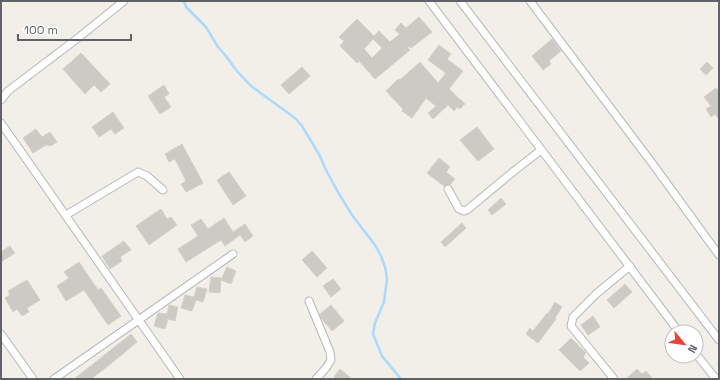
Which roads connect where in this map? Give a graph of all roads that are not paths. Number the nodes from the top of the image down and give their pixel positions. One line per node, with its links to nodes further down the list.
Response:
1 (124, 1): 5 (street)
2 (429, 1): 7 (street)
3 (460, 1): 18 (street)
4 (530, 1): 12 (street)
5 (1, 100)
6 (1, 123): 10 (street)
7 (542, 150): 8 (street); 13 (street)
8 (448, 189)
9 (163, 190): 10 (street)
10 (66, 215): 15 (street)
11 (233, 254): 15 (street)
12 (719, 255)
13 (630, 266): 16 (street); 24 (street)
14 (309, 301): 23 (street)
15 (138, 320): 21 (street); 22 (street)
16 (673, 324)
17 (1, 334): 20 (street)
18 (719, 340)
19 (704, 364): 25 (street)
20 (33, 379)
21 (54, 379)
22 (180, 379)
23 (316, 379)
24 (614, 379)
25 (716, 379)

